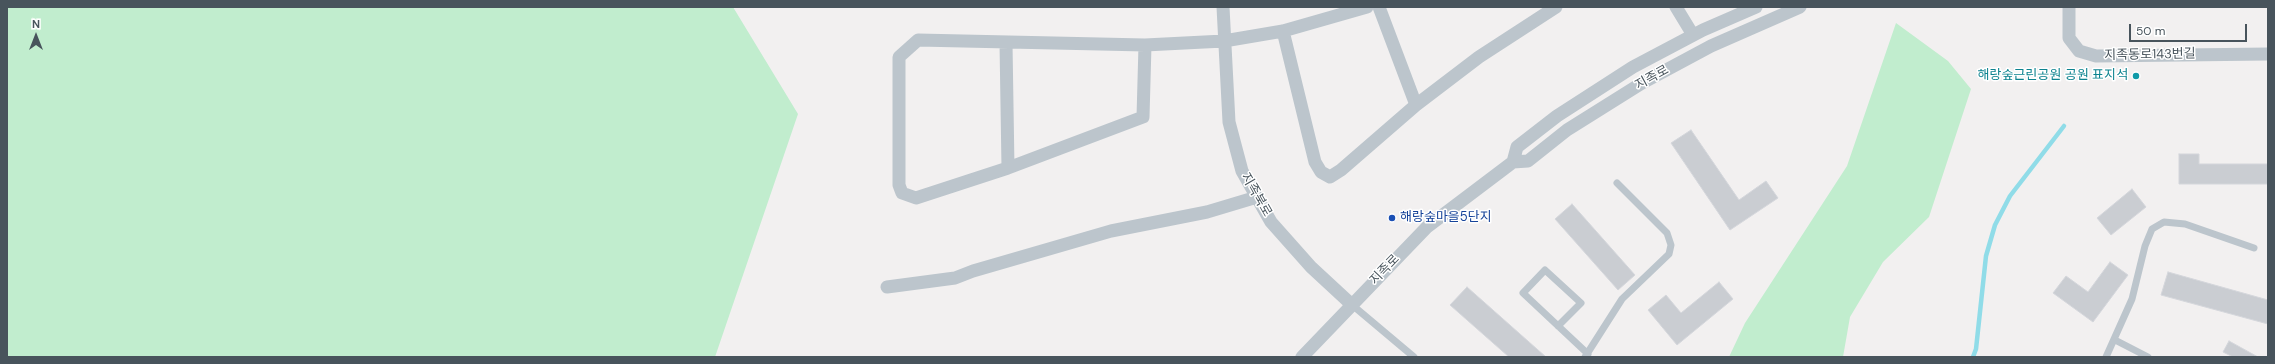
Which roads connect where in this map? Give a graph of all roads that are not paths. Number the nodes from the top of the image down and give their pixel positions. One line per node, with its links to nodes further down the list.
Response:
1 (1223, 7): 11 (street, 지족북로)
2 (1367, 7): 9 (street)
3 (1380, 7): 15 (street)
4 (1556, 7): 15 (street)
5 (1676, 7): 10 (street)
6 (1756, 7): 10 (street, 지족로)
7 (1800, 7): 16 (street, 지족로)
8 (2068, 7): 14 (street, 지족동로143번길)
9 (1282, 31): 11 (street); 15 (street)
10 (1693, 35): 16 (street, 지족로)
11 (1224, 41): 13 (street); 19 (street, 지족북로)
12 (1006, 43): 13 (street); 17 (street); 17 (street)
13 (1145, 45): 17 (street)
14 (2268, 54)
15 (1416, 105)
16 (1513, 162): 22 (street, 지족로)
17 (1008, 168)
18 (1617, 183): 25 (lane)
19 (1257, 197): 21 (street); 22 (street, 지족북로)
20 (2254, 248): 24 (lane)
21 (887, 287)
22 (1351, 304): 26 (street, 지족로); 27 (lane)
23 (1558, 326): 23 (lane); 25 (lane)
24 (2115, 340): 28 (lane); 29 (lane)
25 (1586, 356)
26 (1302, 357)
27 (1414, 357)
28 (2106, 357)
29 (2148, 357)

